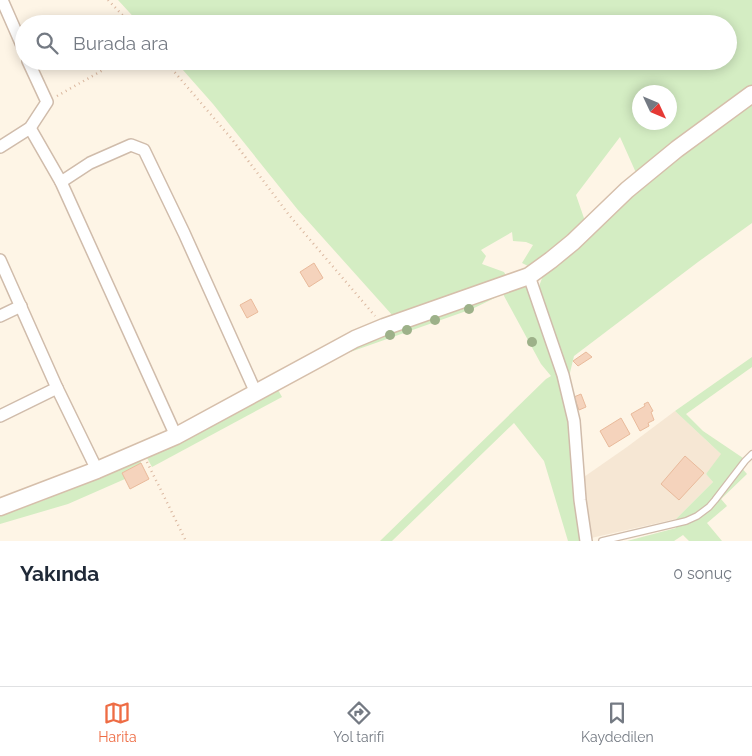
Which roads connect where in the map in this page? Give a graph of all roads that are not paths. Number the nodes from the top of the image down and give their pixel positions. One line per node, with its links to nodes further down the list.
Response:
1 (2, 0): 2 (street)
2 (15, 30)
3 (32, 70): 5 (street)
4 (752, 94): 9 (street)
5 (30, 128): 6 (street); 7 (street)
6 (0, 146)
7 (61, 182): 13 (street); 15 (street)
8 (0, 260): 10 (street)
9 (529, 276): 13 (street); 19 (street)
10 (21, 306): 11 (street); 12 (street)
11 (0, 316)
12 (57, 388): 14 (street); 17 (street)
13 (256, 393): 15 (street)
14 (0, 416)
15 (176, 436): 17 (street)
16 (752, 454): 20 (lane)
17 (97, 470): 18 (street)
18 (0, 507)
19 (586, 541)
20 (602, 541)

